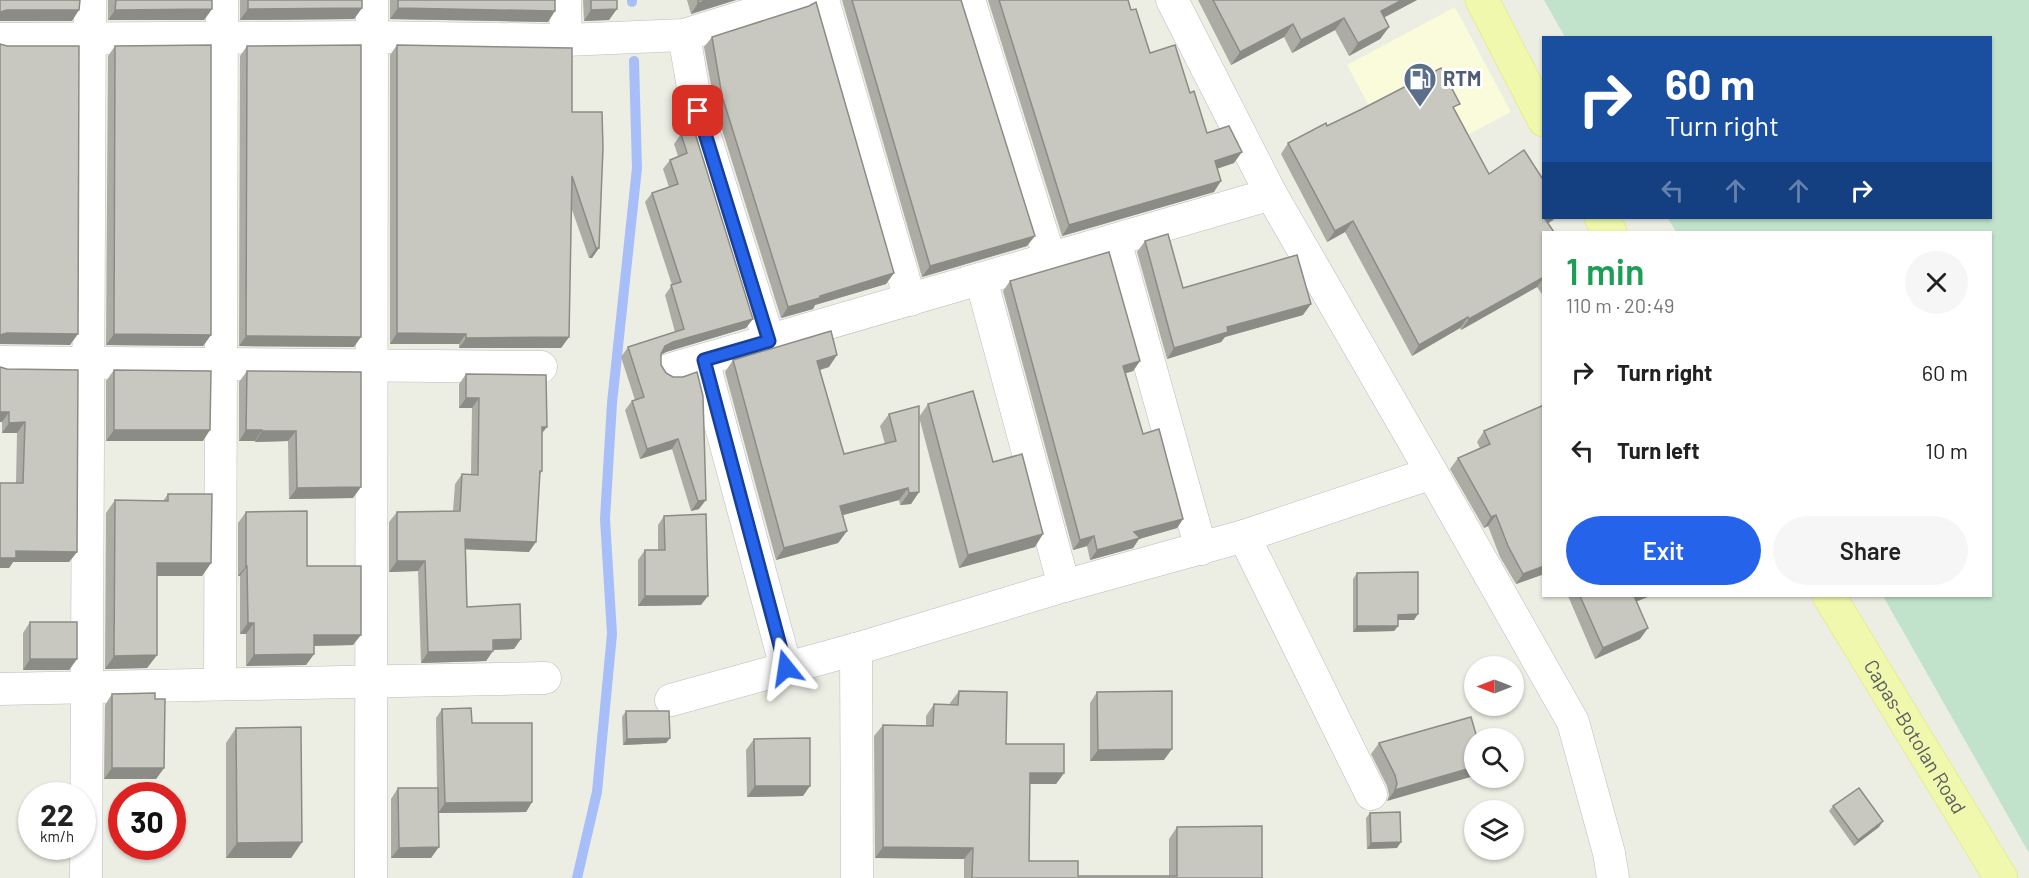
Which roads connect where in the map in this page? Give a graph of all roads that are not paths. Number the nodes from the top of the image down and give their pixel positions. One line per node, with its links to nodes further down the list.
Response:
1 (90, 0): 14 (street)
2 (222, 0): 12 (street)
3 (372, 0): 11 (street)
4 (565, 0): 15 (street)
5 (796, 0): 10 (street)
6 (823, 0): 21 (street)
7 (969, 0): 19 (street)
8 (1172, 0): 17 (street)
9 (1482, 0): 16 (main road)
10 (684, 35): 15 (street); 22 (street)
11 (372, 37): 12 (street); 15 (street); 27 (street)
12 (222, 38): 14 (street); 26 (street)
13 (0, 39): 14 (street)
14 (90, 39): 25 (street)
15 (566, 40)
16 (1542, 116)
17 (1271, 194): 18 (street); 30 (street)
18 (1115, 240): 19 (street); 32 (street)
19 (1050, 259): 20 (street)
20 (981, 279): 21 (street); 33 (street)
21 (910, 300): 22 (street)
22 (769, 341): 23 (street)
23 (704, 360): 29 (street); 36 (street)
24 (0, 362): 25 (street)
25 (88, 363): 26 (street); 40 (street)
26 (221, 364): 27 (street); 39 (street)
27 (372, 366): 28 (street); 38 (street)
28 (541, 367)
29 (671, 369)
30 (1432, 473): 31 (street); 47 (street)
31 (1244, 536): 32 (street); 43 (street)
32 (1201, 549): 33 (street)
33 (1064, 586): 35 (street)
34 (1830, 597): 48 (main road, Capas-Botolan Road)
35 (856, 649): 36 (street); 46 (street)
36 (786, 668): 42 (street)
37 (545, 678): 38 (street)
38 (372, 681): 39 (street); 45 (street)
39 (220, 684): 40 (street)
40 (86, 687): 41 (street); 44 (street)
41 (0, 689)
42 (671, 700)
43 (1371, 794)
44 (86, 878)
45 (371, 878)
46 (857, 878)
47 (1613, 878)
48 (2001, 878)

